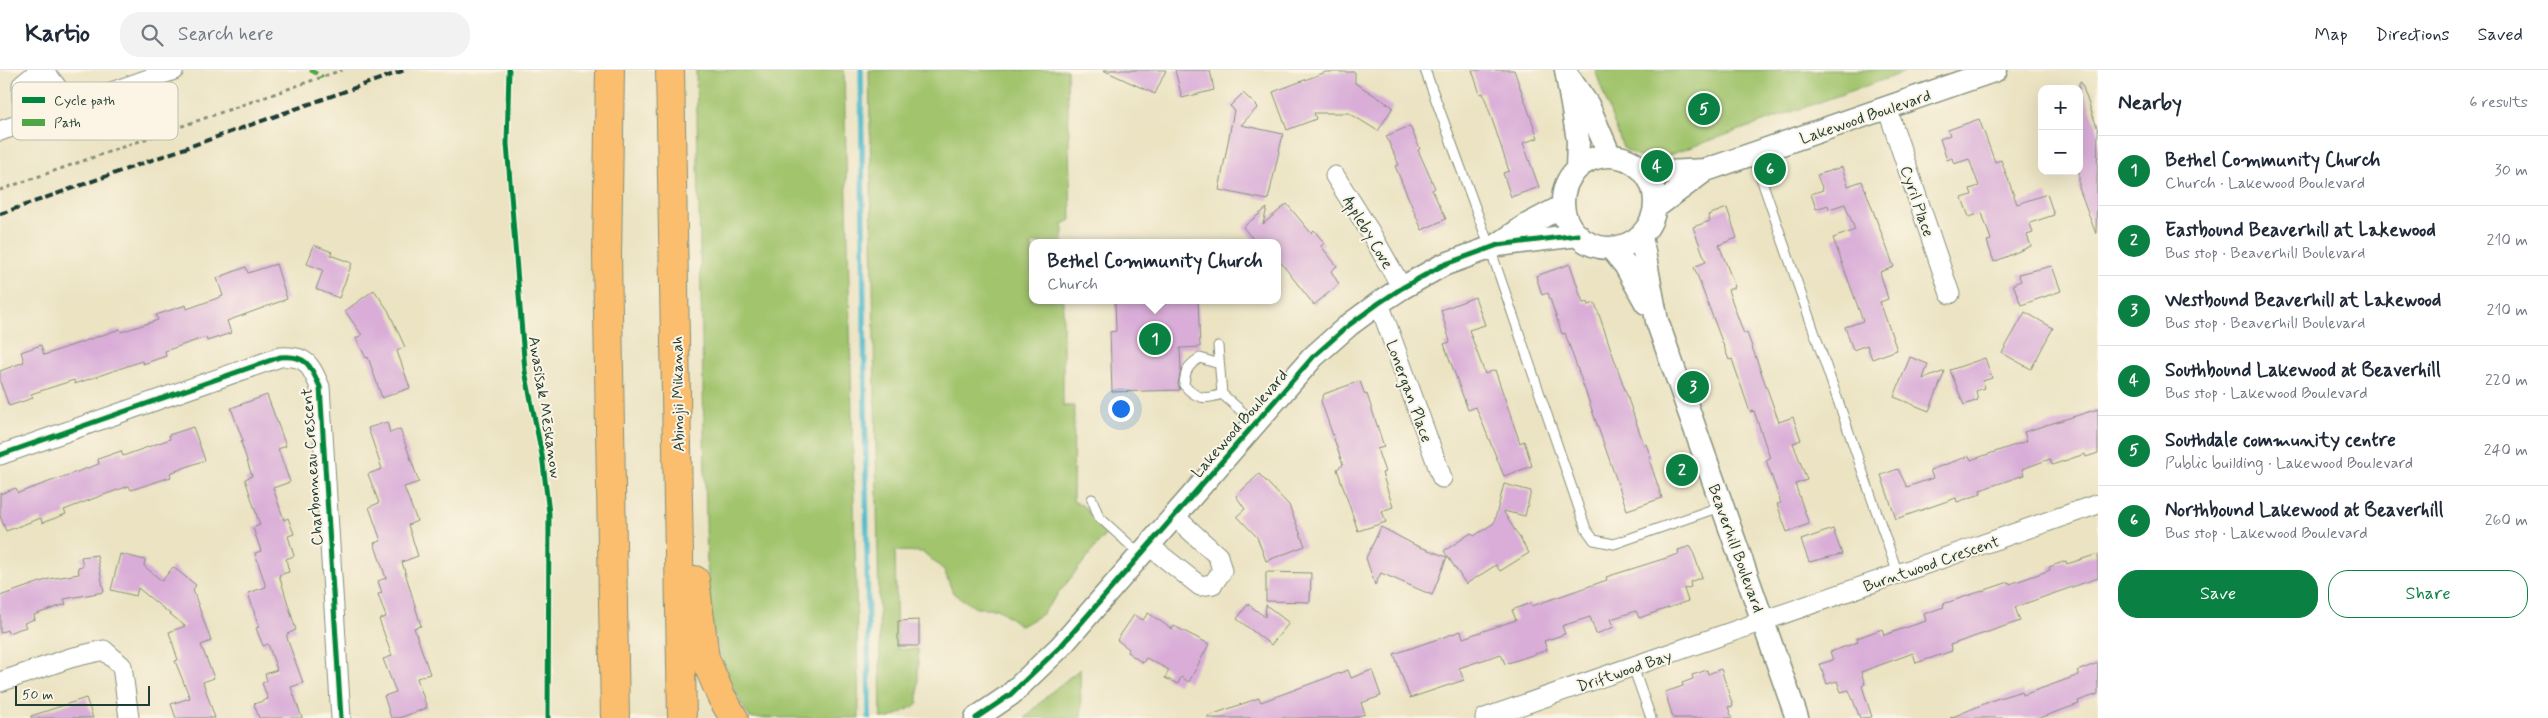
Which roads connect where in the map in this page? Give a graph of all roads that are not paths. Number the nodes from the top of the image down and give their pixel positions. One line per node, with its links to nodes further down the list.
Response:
1 (174, 70): 9 (street)
2 (610, 70): 48 (main road)
3 (670, 70): 33 (main road, Abinojii Mikanah)
4 (1425, 70): 23 (lane)
5 (1996, 70): 10 (street, Lakewood Boulevard)
6 (1567, 73): 14 (street); 15 (street)
7 (25, 82): 8 (street)
8 (53, 82)
9 (138, 82)
10 (1887, 108): 13 (street, Lakewood Boulevard); 26 (street, Cyril Place)
11 (12, 127): 12 (street)
12 (0, 131)
13 (1754, 155): 16 (street, Lakewood Boulevard); 41 (lane)
14 (1610, 156): 15 (street); 17 (street)
15 (1577, 169): 19 (street)
16 (1706, 170): 17 (street, Lakewood Boulevard); 20 (street, Lakewood Boulevard)
17 (1646, 173): 20 (street)
18 (1335, 176): 25 (street, Appleby Cove)
19 (1563, 206): 21 (street); 23 (street, Lakewood Boulevard)
20 (1656, 207): 22 (street)
21 (1578, 235): 23 (street, Lakewood Boulevard); 24 (street)
22 (1641, 236): 24 (street); 28 (street, Beaverhill Boulevard)
23 (1494, 246): 25 (street, Lakewood Boulevard); 38 (lane)
24 (1611, 248): 28 (street, Beaverhill Boulevard)
25 (1402, 288): 27 (street, Lakewood Boulevard)
26 (1950, 294)
27 (1379, 303): 32 (street, Lakewood Boulevard); 35 (street, Lonergan Place)
28 (1657, 321): 38 (street, Beaverhill Boulevard)
29 (1218, 346): 30 (lane)
30 (1219, 364): 31 (lane); 31 (lane)
31 (1222, 394): 32 (lane)
32 (1255, 423): 39 (street, Lakewood Boulevard)
33 (678, 443): 49 (main road, Abinojii Mikanah); 50 (main road)
34 (0, 455): 47 (street, Charbonneau Crescent)
35 (1442, 478)
36 (1092, 499): 40 (lane)
37 (2098, 504): 41 (street, Burntwood Crescent)
38 (1722, 506): 42 (street, Beaverhill Boulevard)
39 (1174, 516): 40 (street, Lakewood Boulevard); 40 (street)
40 (1144, 550): 51 (street, Lakewood Boulevard)
41 (1898, 574): 42 (street, Burntwood Crescent)
42 (1763, 621): 43 (street, Driftwood Bay); 54 (street, Beaverhill Boulevard)
43 (1633, 667): 45 (street, Driftwood Bay); 53 (lane)
44 (0, 682): 46 (street)
45 (1520, 712): 52 (street, Driftwood Bay)
46 (129, 718)
47 (340, 718)
48 (615, 718)
49 (682, 718)
50 (734, 718)
51 (976, 718)
52 (1485, 718)
53 (1651, 718)
54 (1797, 718)

